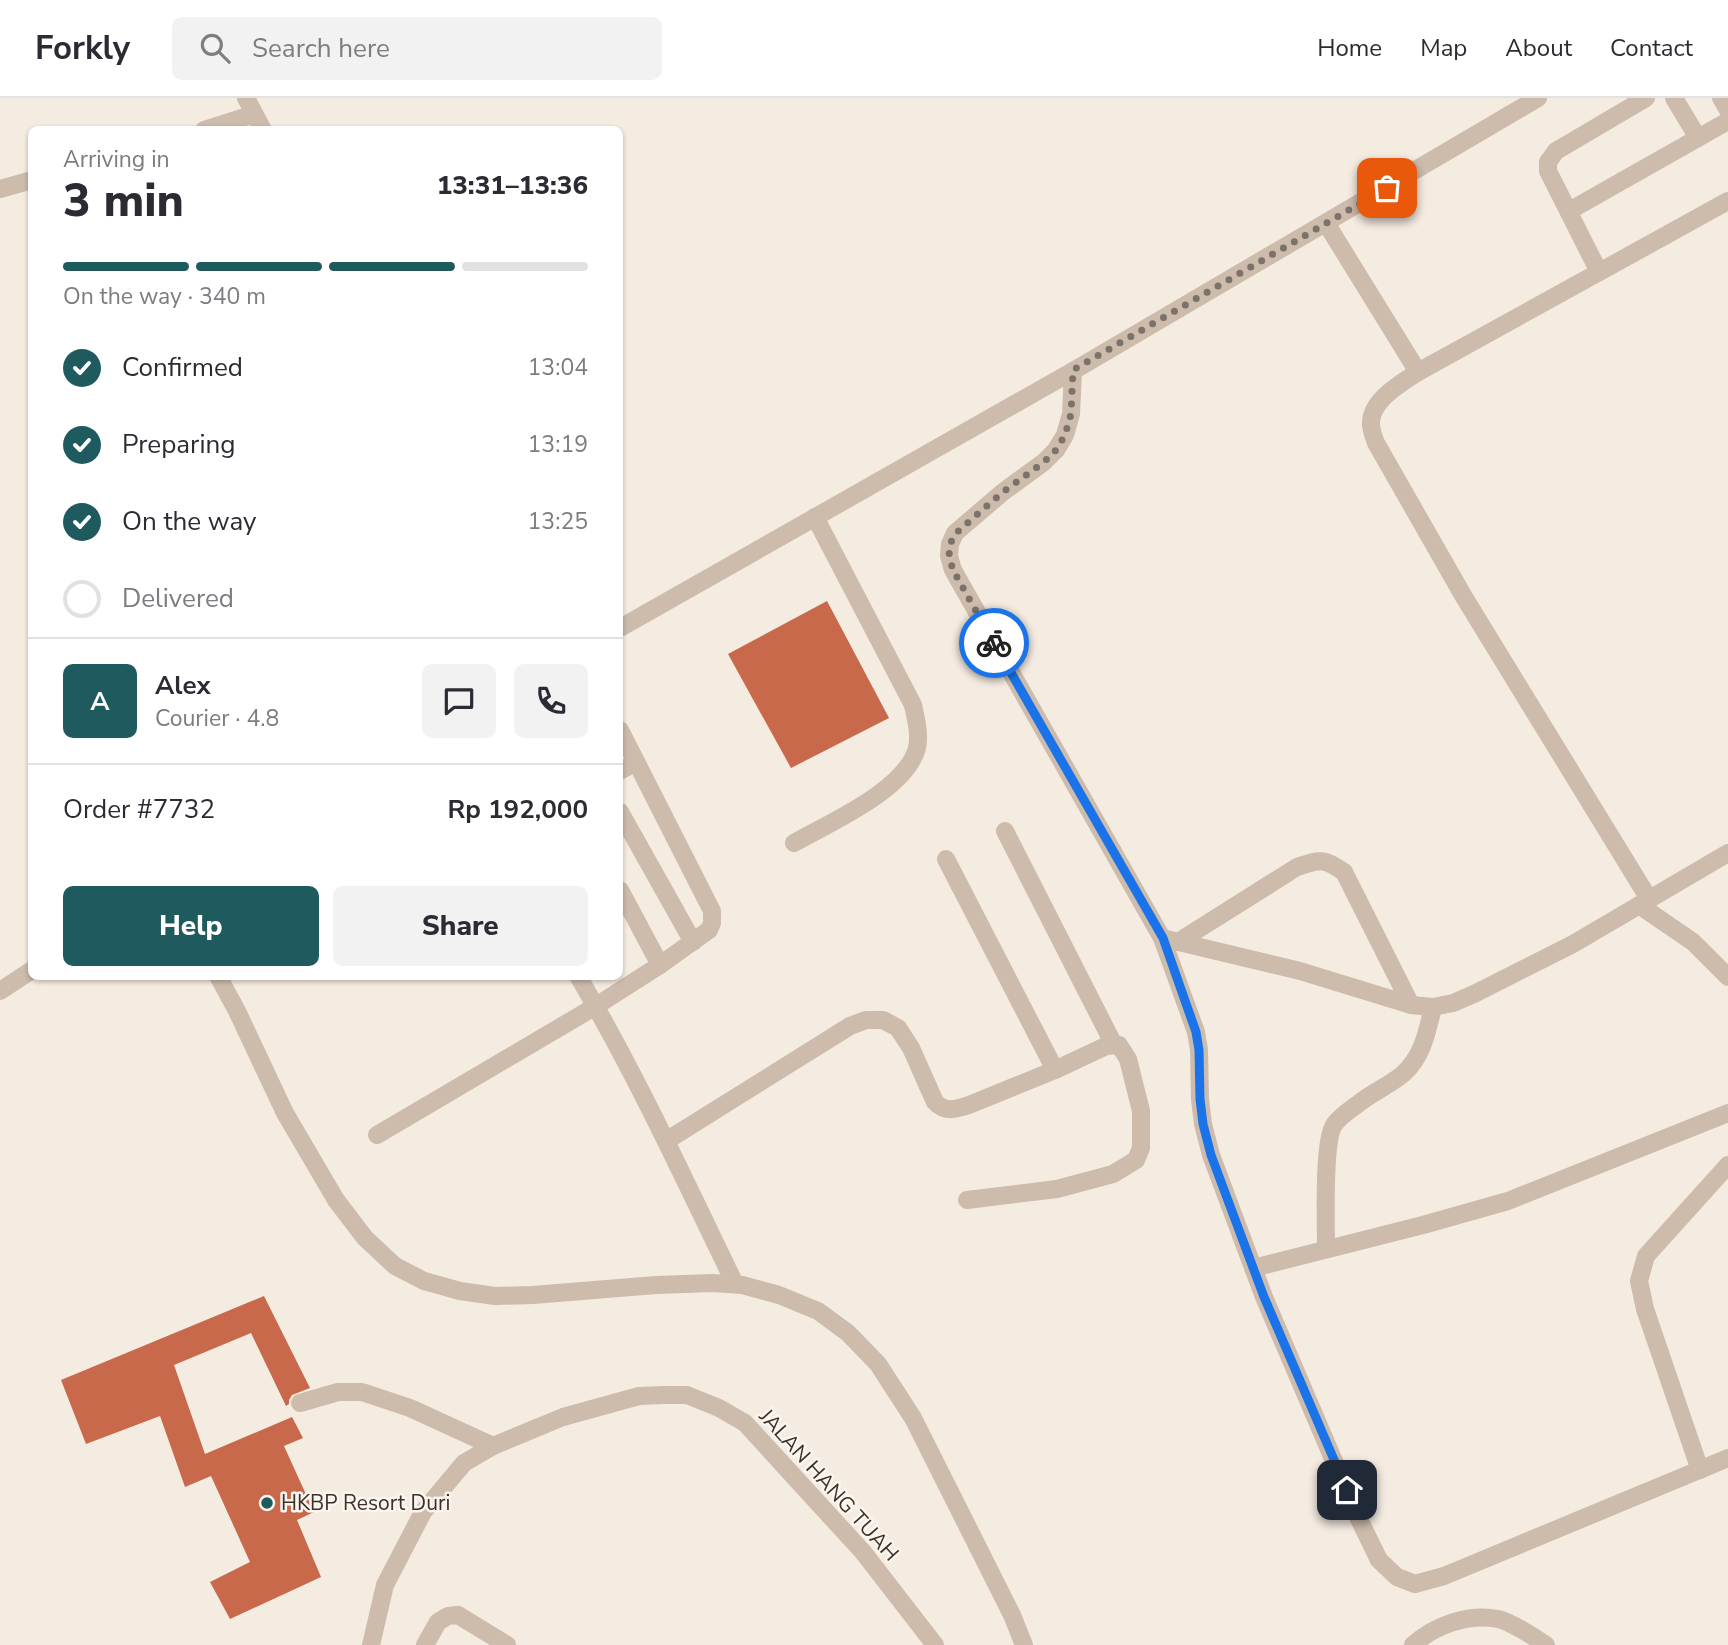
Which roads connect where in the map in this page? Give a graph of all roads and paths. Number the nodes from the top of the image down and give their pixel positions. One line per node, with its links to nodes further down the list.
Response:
1 (1538, 98): 14 (street)
2 (1646, 98): 13 (street)
3 (1674, 98): 9 (street)
4 (1721, 98): 5 (street)
5 (1728, 110)
6 (254, 114): 8 (street)
7 (1728, 121): 9 (street)
8 (216, 126)
9 (1698, 138): 13 (street)
10 (28, 181): 11 (street)
11 (0, 189)
12 (1728, 201): 15 (street)
13 (1569, 211): 15 (street)
14 (1326, 223): 16 (street); 17 (street)
15 (1599, 272): 17 (street)
16 (1073, 370): 18 (street); 30 (street)
17 (1418, 372): 29 (street)
18 (815, 517): 19 (street); 25 (street)
19 (623, 626)
20 (623, 736): 21 (street)
21 (636, 762): 22 (street); 31 (street)
22 (623, 769)
23 (623, 817): 31 (street)
24 (1006, 831): 41 (street)
25 (794, 843)
26 (1728, 853): 29 (street)
27 (946, 859): 42 (street)
28 (623, 896): 32 (street)
29 (1644, 902): 34 (street); 40 (street)
30 (1170, 940): 38 (street); 38 (street); 49 (street)
31 (693, 942): 32 (street)
32 (660, 965): 39 (street)
33 (28, 973): 37 (street)
34 (1728, 977)
35 (221, 980): 50 (street)
36 (580, 980): 39 (street)
37 (0, 991)
38 (1411, 1005): 40 (street)
39 (596, 1006): 44 (street); 45 (street)
40 (1433, 1007): 48 (street)
41 (1114, 1045): 42 (street); 47 (street)
42 (1055, 1070): 45 (street)
43 (1728, 1113): 48 (street)
44 (377, 1135)
45 (666, 1141): 50 (street)
46 (1728, 1165): 54 (street)
47 (967, 1200)
48 (1326, 1248): 49 (street)
49 (1253, 1268): 54 (street)
50 (734, 1284): 59 (street)
51 (300, 1404): 52 (street)
52 (493, 1447): 56 (street, JALAN HANG TUAH); 58 (street, JALAN HANG TUAH)
53 (1728, 1458): 54 (street)
54 (1700, 1470)
55 (430, 1643): 57 (street)
56 (371, 1645)
57 (507, 1645)
58 (935, 1645)
59 (1024, 1645)
60 (1413, 1645): 61 (street)
61 (1546, 1645)

